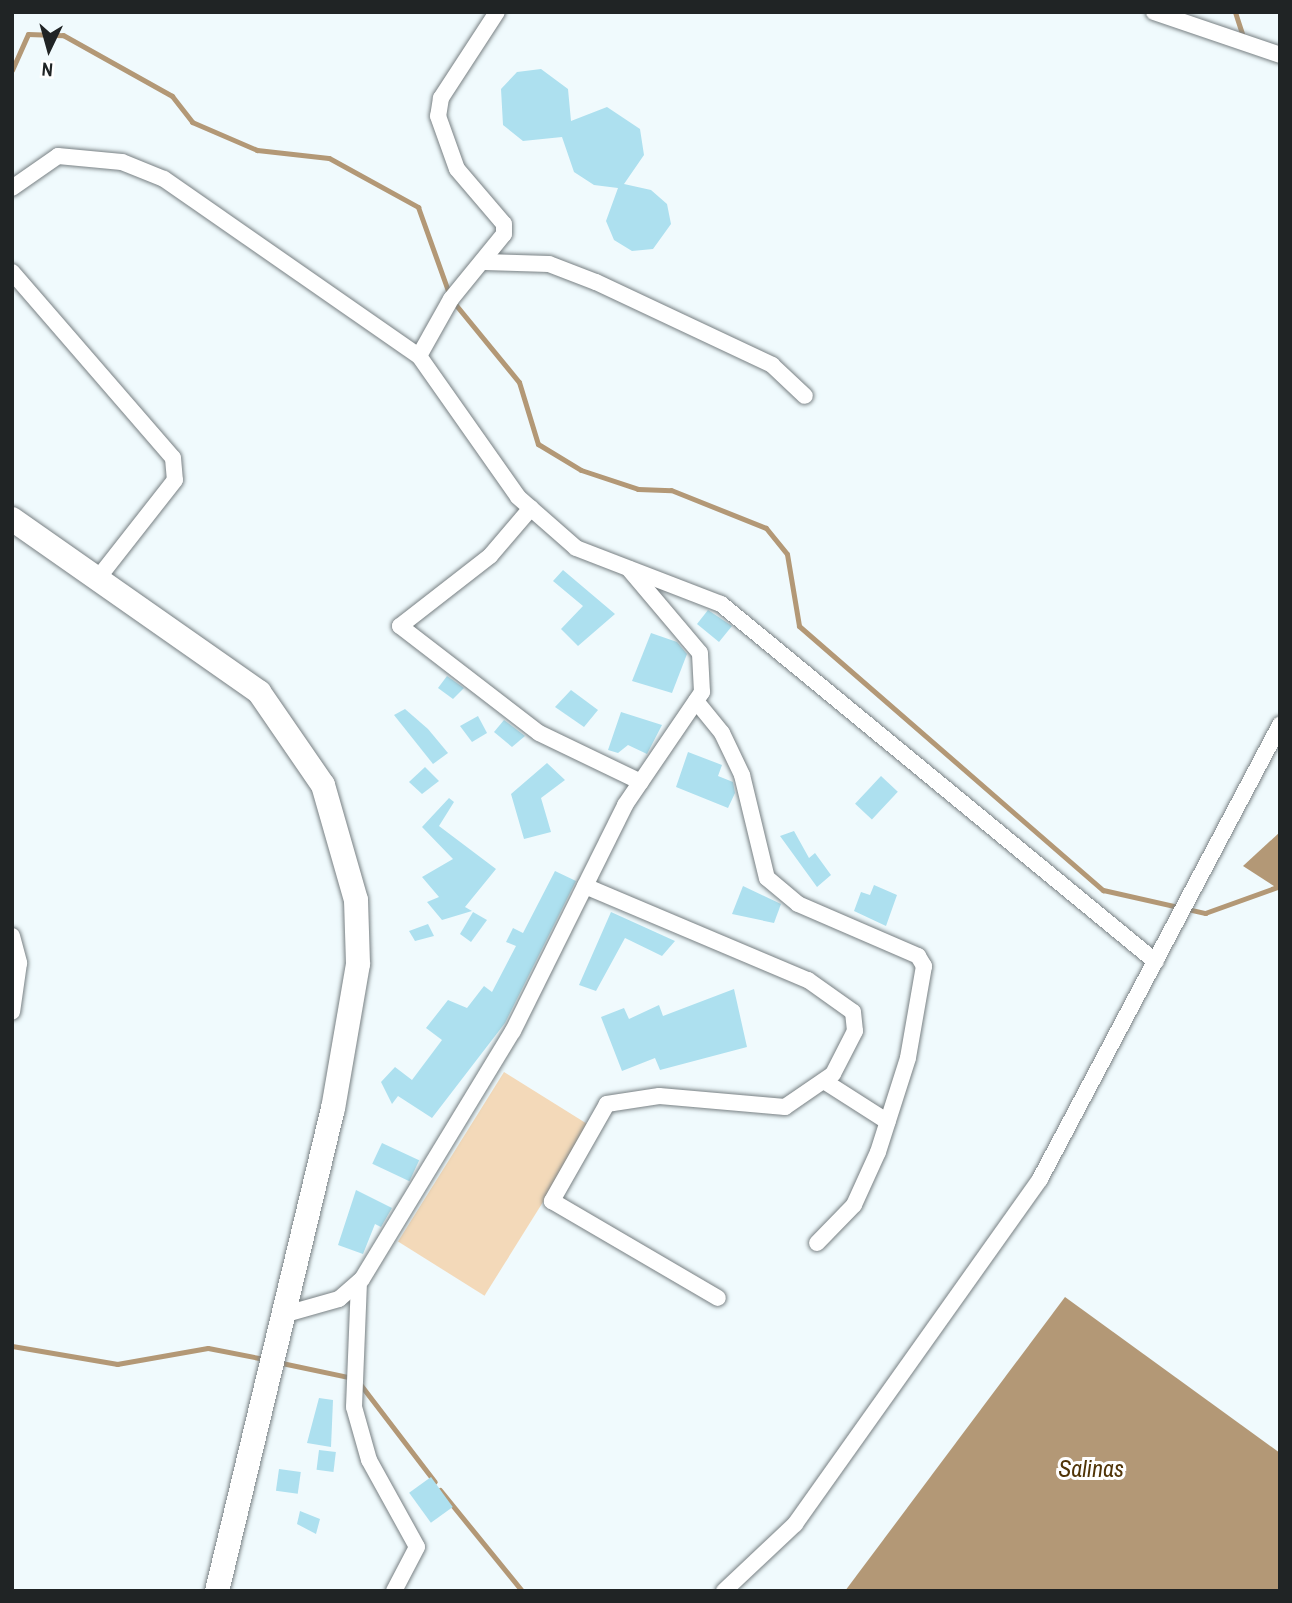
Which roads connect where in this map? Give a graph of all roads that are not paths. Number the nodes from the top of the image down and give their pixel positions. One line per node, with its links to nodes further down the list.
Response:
1 (497, 12): 5 (street)
2 (1154, 12): 3 (street)
3 (1280, 55)
4 (12, 188): 7 (street)
5 (485, 262): 7 (street); 8 (street)
6 (12, 272): 12 (street)
7 (419, 356): 9 (street)
8 (805, 396)
9 (531, 508): 11 (street); 15 (street)
10 (12, 519): 12 (main road)
11 (629, 569): 13 (street); 18 (street)
12 (99, 577): 25 (main road)
13 (696, 701): 15 (street); 21 (street)
14 (1280, 725): 18 (street)
15 (641, 782): 16 (street)
16 (585, 886): 20 (street); 23 (street)
17 (12, 936): 19 (street)
18 (1156, 962): 28 (street)
19 (12, 1012)
20 (827, 1083): 21 (street); 24 (street)
21 (888, 1122): 22 (street)
22 (817, 1243)
23 (359, 1282): 25 (street); 27 (street)
24 (718, 1298)
25 (286, 1314): 26 (main road)
26 (216, 1591)
27 (394, 1591)
28 (724, 1591)

